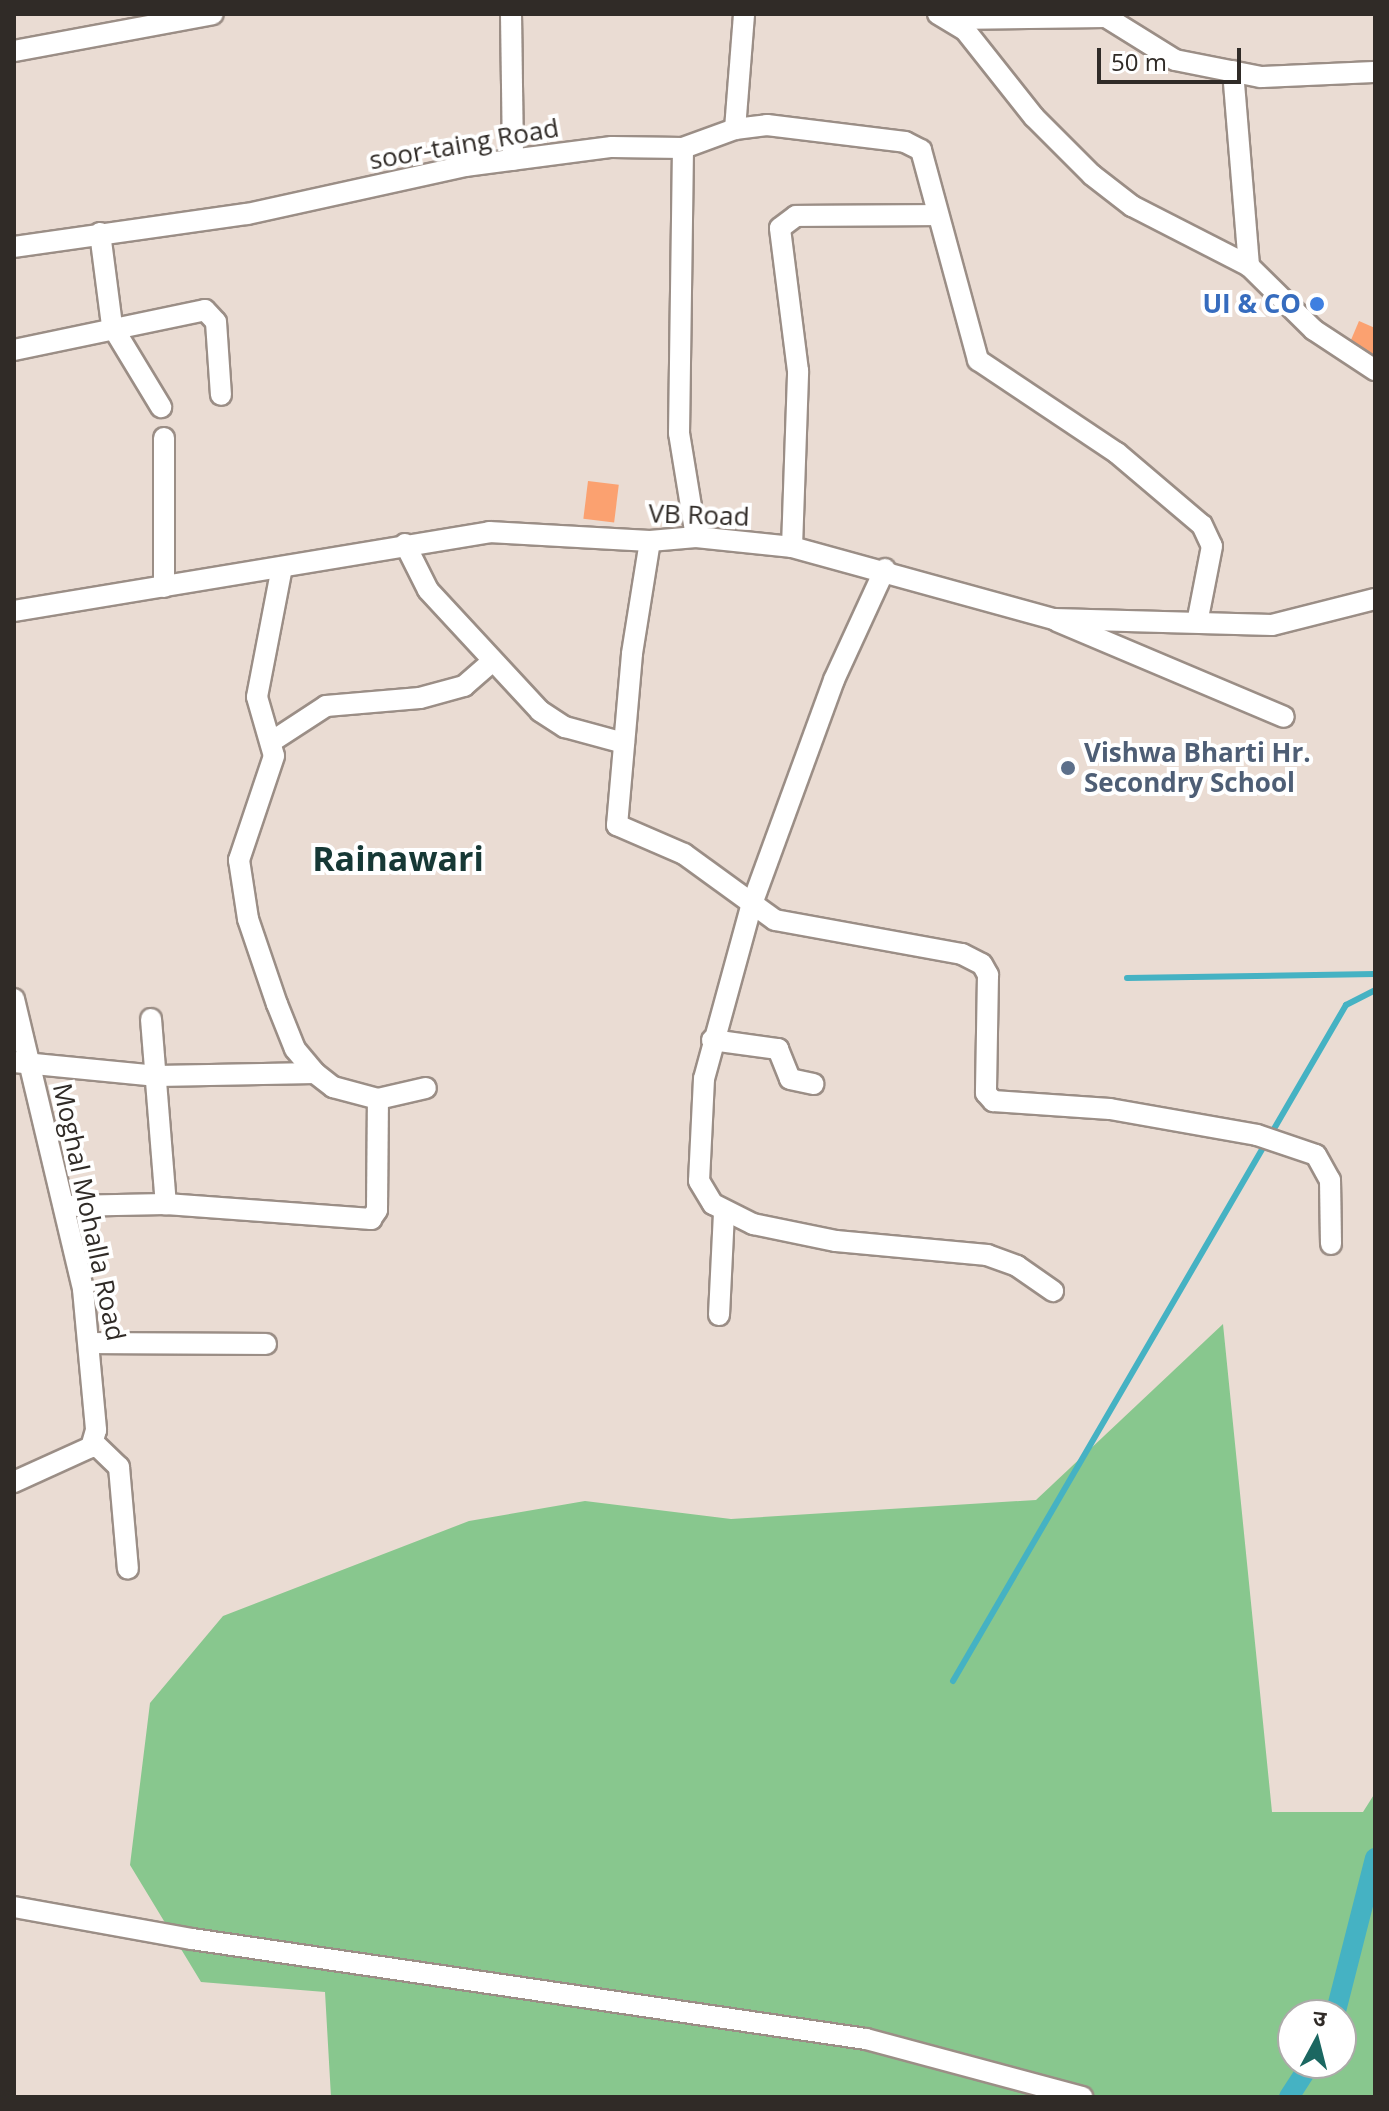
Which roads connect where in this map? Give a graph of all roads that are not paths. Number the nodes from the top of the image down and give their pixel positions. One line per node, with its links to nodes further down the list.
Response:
1 (213, 14): 5 (street)
2 (511, 14): 10 (street)
3 (744, 14): 8 (street)
4 (945, 16): 6 (street); 14 (street)
5 (14, 51)
6 (1233, 71): 7 (street); 14 (street)
7 (1375, 72)
8 (735, 129): 9 (street, soor-taing Road); 11 (street, soor-taing Road)
9 (683, 148): 10 (street, soor-taing Road); 21 (street)
10 (513, 160): 12 (street, soor-taing Road)
11 (936, 215): 24 (street); 30 (street)
12 (100, 233): 13 (street, soor-taing Road); 15 (street)
13 (14, 247)
14 (1249, 266): 17 (street)
15 (112, 326): 16 (street); 18 (street); 19 (street)
16 (14, 350)
17 (1375, 370)
18 (221, 395)
19 (161, 407)
20 (164, 438): 27 (street)
21 (696, 537): 22 (street, VB Road); 24 (street, VB Road)
22 (650, 541): 23 (street, VB Road); 35 (street)
23 (405, 544): 25 (street, VB Road); 32 (street)
24 (792, 547): 26 (street, VB Road)
25 (282, 567): 27 (street, VB Road); 34 (street)
26 (885, 569): 31 (street, VB Road); 36 (street)
27 (164, 587): 29 (street, VB Road)
28 (1375, 599): 30 (street, VB Road)
29 (14, 611)
30 (1198, 618): 31 (street, VB Road)
31 (1054, 619): 33 (street)
32 (493, 661): 34 (street); 35 (street)
33 (1284, 717)
34 (274, 740): 41 (street)
35 (624, 743): 36 (street)
36 (751, 907): 39 (street); 49 (street)
37 (14, 999): 40 (street, Moghal Mohalla Road)
38 (151, 1019): 42 (street)
39 (712, 1040): 43 (street); 48 (street)
40 (23, 1063): 42 (street); 47 (street, Moghal Mohalla Road)
41 (315, 1073): 42 (street); 45 (street)
42 (157, 1076): 46 (street)
43 (813, 1084)
44 (426, 1088): 45 (street)
45 (378, 1099): 46 (street)
46 (166, 1204): 47 (street)
47 (67, 1206): 52 (street, Moghal Mohalla Road)
48 (724, 1213): 50 (street); 51 (street)
49 (1331, 1244)
50 (1053, 1291)
51 (719, 1315)
52 (91, 1343): 53 (street); 54 (street, Moghal Mohalla Road)
53 (266, 1344)
54 (94, 1443): 55 (street); 56 (street)
55 (14, 1482)
56 (128, 1569)
57 (14, 1907): 58 (street)
58 (1082, 2097)

